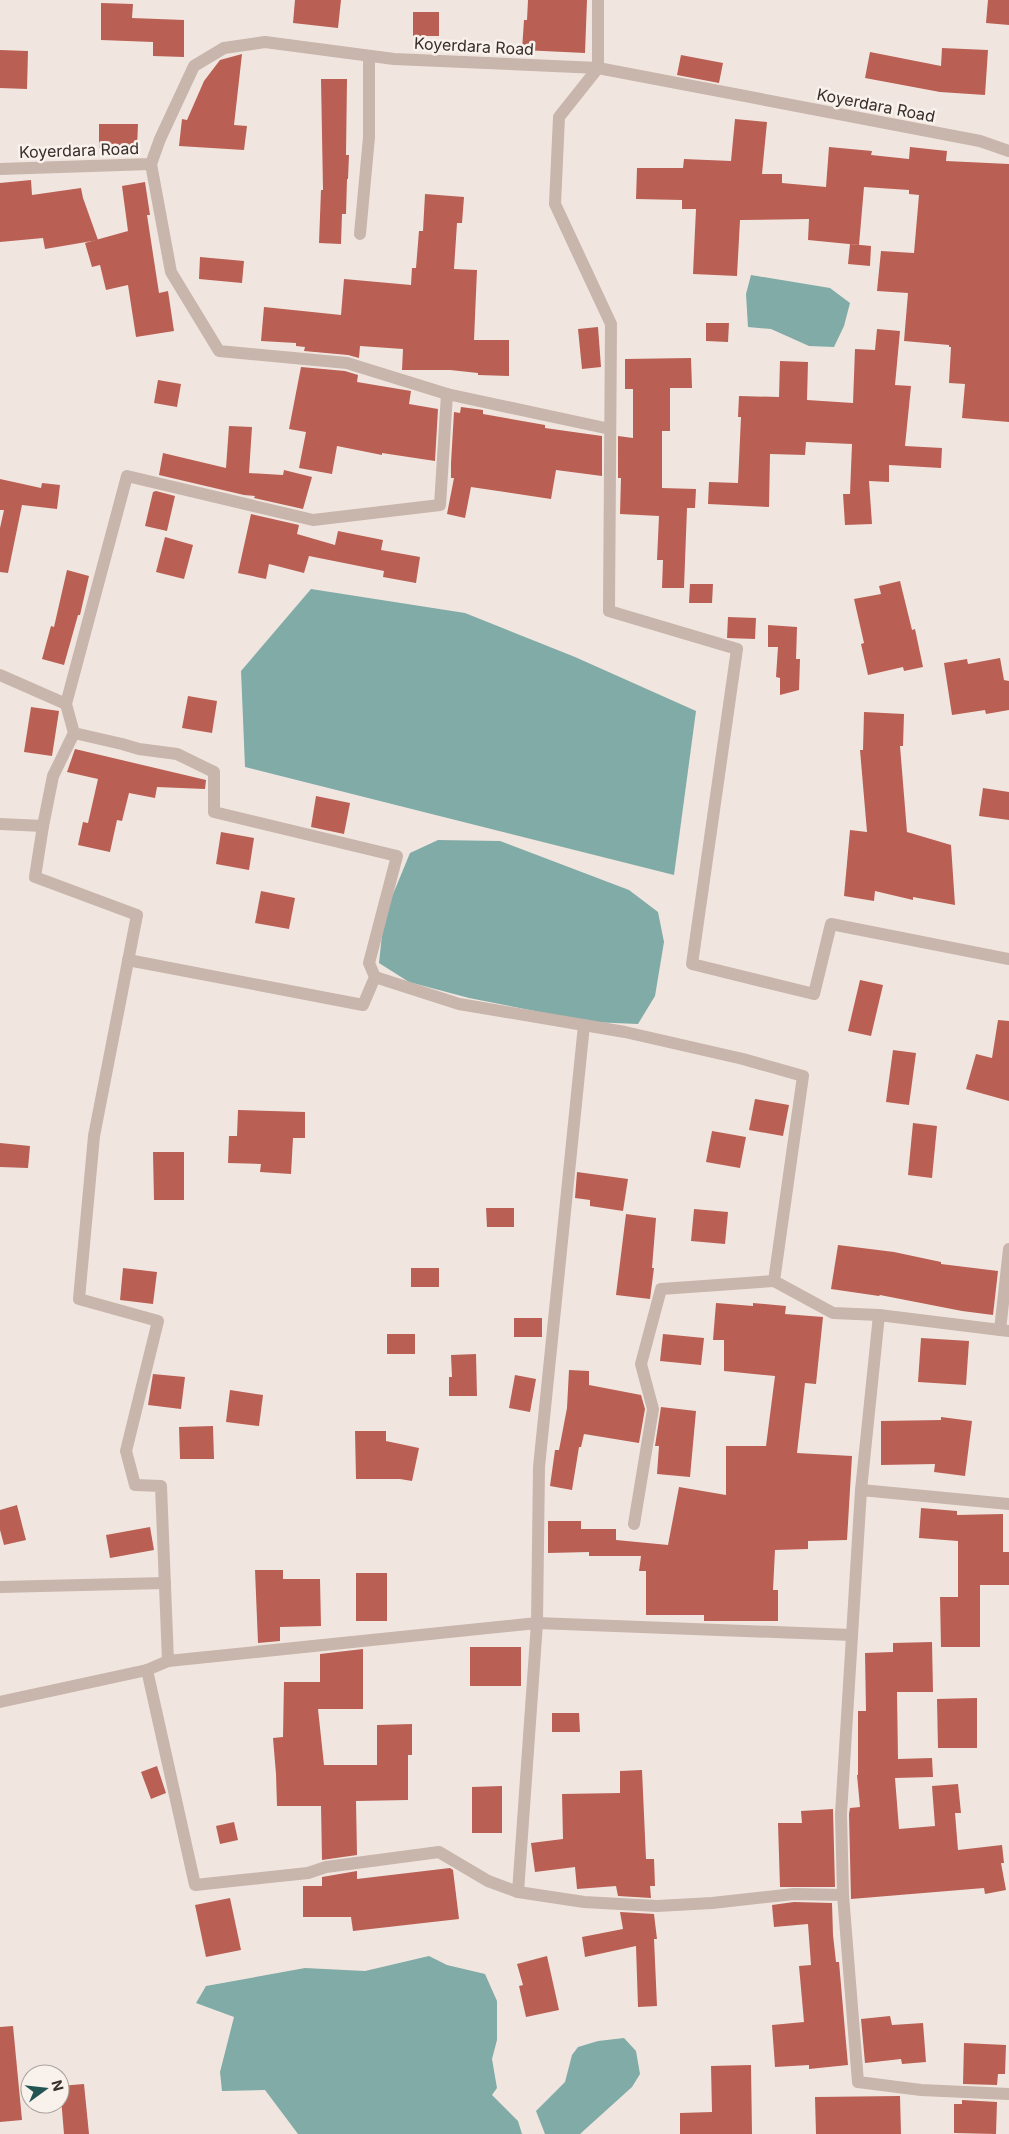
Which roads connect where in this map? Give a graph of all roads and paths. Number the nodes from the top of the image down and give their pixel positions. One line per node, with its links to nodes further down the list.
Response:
1 (598, 0): 3 (street)
2 (369, 56): 3 (street, Koyerdara Road); 5 (street, Koyerdara Road); 7 (street)
3 (598, 68): 4 (street, Koyerdara Road); 9 (street)
4 (1009, 151)
5 (151, 164): 6 (street, Koyerdara Road); 8 (street)
6 (0, 169)
7 (360, 234)
8 (447, 394): 9 (street); 11 (street)
9 (610, 429): 16 (street)
10 (0, 676): 11 (street)
11 (66, 704): 12 (street)
12 (74, 733): 14 (street); 17 (street)
13 (0, 824): 14 (street)
14 (43, 826): 15 (street)
15 (128, 960): 17 (street); 26 (street)
16 (1009, 960)
17 (374, 978): 18 (street)
18 (584, 1025): 20 (street); 28 (street)
19 (1009, 1250): 22 (street)
20 (774, 1281): 21 (street); 25 (street)
21 (879, 1315): 22 (street); 23 (street)
22 (1004, 1330)
23 (861, 1490): 24 (street); 29 (street)
24 (1009, 1504)
25 (634, 1524)
26 (165, 1583): 27 (street); 30 (street)
27 (0, 1587)
28 (537, 1623): 29 (street); 30 (street); 33 (street)
29 (852, 1635): 34 (street)
30 (168, 1661): 31 (street)
31 (147, 1670): 32 (street); 33 (street)
32 (0, 1702)
33 (518, 1892): 34 (street)
34 (843, 1895): 35 (street)
35 (1009, 2094)

